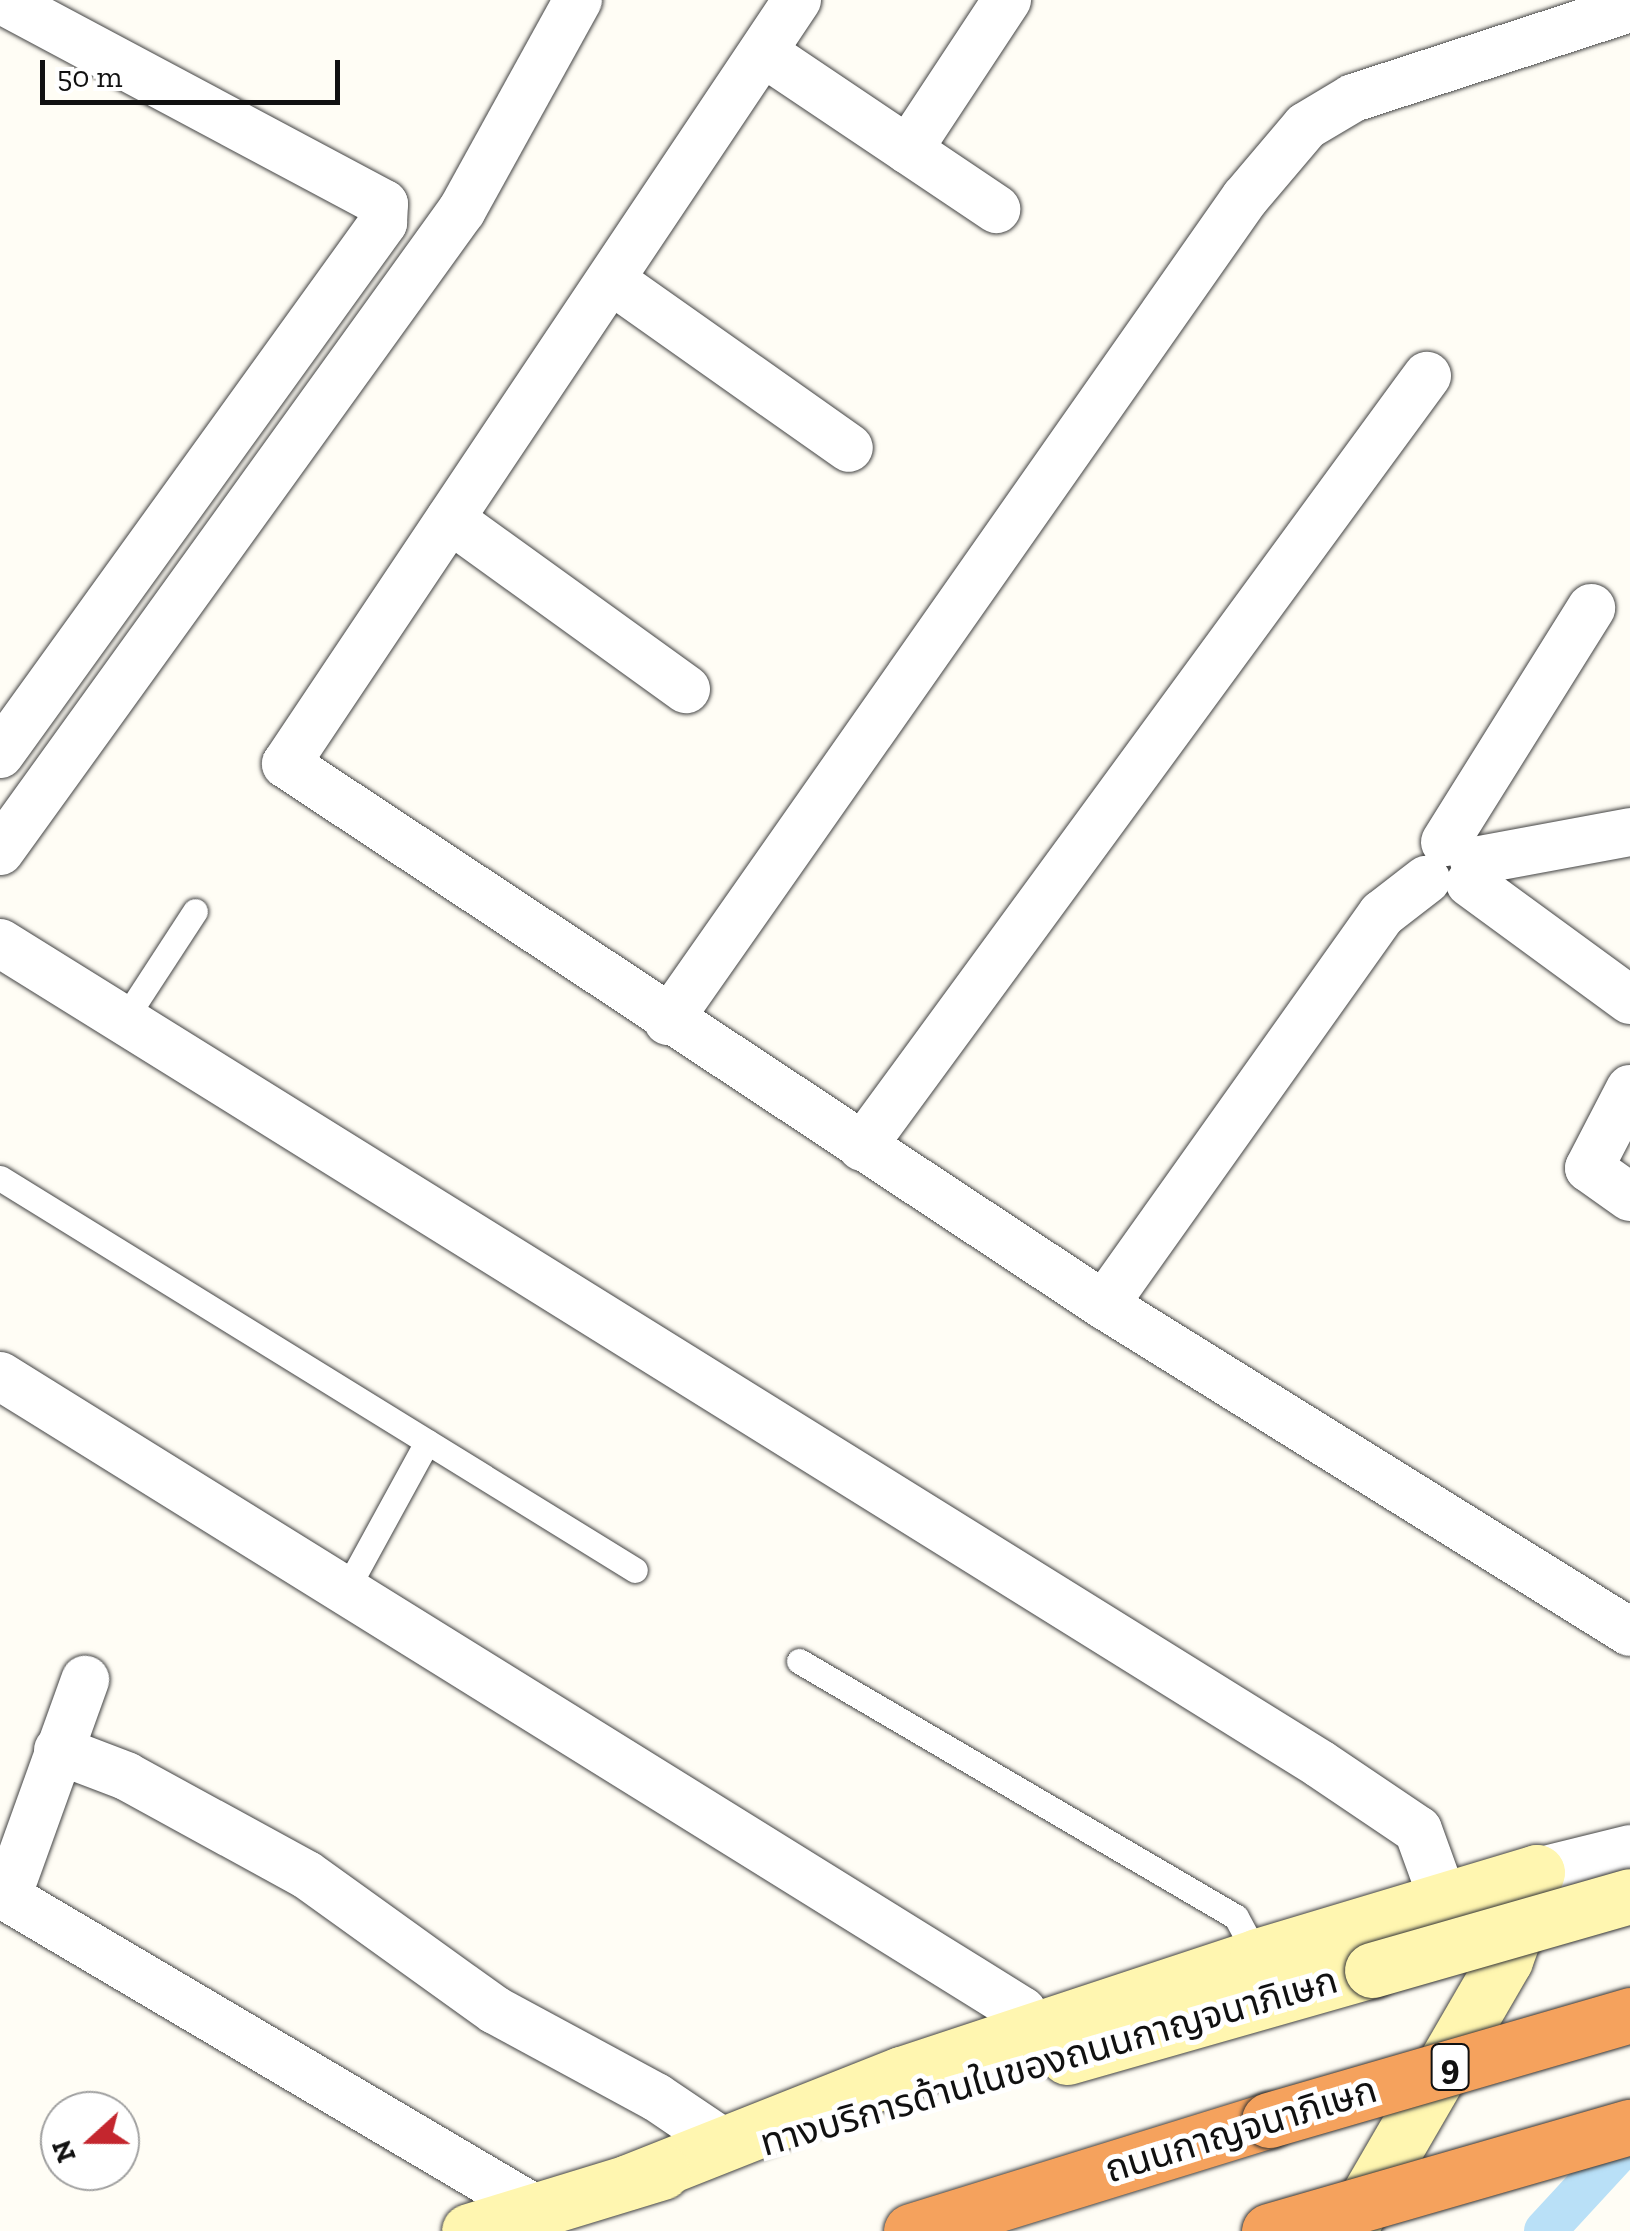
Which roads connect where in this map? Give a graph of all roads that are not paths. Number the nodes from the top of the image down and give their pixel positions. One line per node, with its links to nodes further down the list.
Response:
1 (2, 0): 15 (street)
2 (578, 0): 17 (street)
3 (797, 0): 6 (street)
4 (1008, 0): 7 (street)
5 (1630, 8): 23 (street)
6 (764, 53): 7 (street); 9 (street)
7 (908, 150): 8 (street)
8 (996, 209)
9 (611, 280): 11 (street); 12 (street)
10 (1427, 376): 25 (street)
11 (848, 448)
12 (450, 520): 14 (street); 23 (street)
13 (1591, 608): 18 (street)
14 (686, 689)
15 (0, 754)
16 (1630, 832): 18 (street)
17 (0, 851)
18 (1454, 866): 21 (street); 28 (street)
19 (194, 911): 22 (lane)
20 (0, 943): 22 (street)
21 (1630, 1000)
22 (124, 1020): 41 (street)
23 (668, 1021): 25 (street)
24 (1630, 1089): 27 (street)
25 (862, 1147): 28 (street)
26 (0, 1178): 30 (lane)
27 (1630, 1197)
28 (1104, 1305): 33 (street)
29 (0, 1376): 32 (street)
30 (426, 1442): 31 (lane); 32 (lane)
31 (636, 1570)
32 (346, 1590): 44 (street)
33 (1630, 1632)
34 (799, 1661): 42 (lane)
35 (85, 1680): 36 (street)
36 (58, 1750): 39 (street); 46 (street)
37 (1630, 1849): 38 (street)
38 (1538, 1872): 41 (main road); 52 (main road)
39 (4, 1895): 48 (street)
40 (1630, 1896): 47 (main road, ทางบริการด้านในของถนนกาญจนาภิเษก, bridge)
41 (1443, 1900): 42 (main road)
42 (1256, 1956): 44 (main road)
43 (1630, 2015): 50 (highway, ถนนกาญจนาภิเษก / 9, bridge)
44 (1032, 2031): 46 (main road)
45 (1630, 2127): 51 (highway, bridge)
46 (721, 2141): 47 (main road)
47 (628, 2182): 48 (main road, ทางบริการด้านในของถนนกาญจนาภิเษก)
48 (535, 2209): 49 (main road, ทางบริการด้านในของถนนกาญจนาภิเษก)
49 (469, 2231)
50 (911, 2231)
51 (1270, 2231)
52 (1348, 2231)

